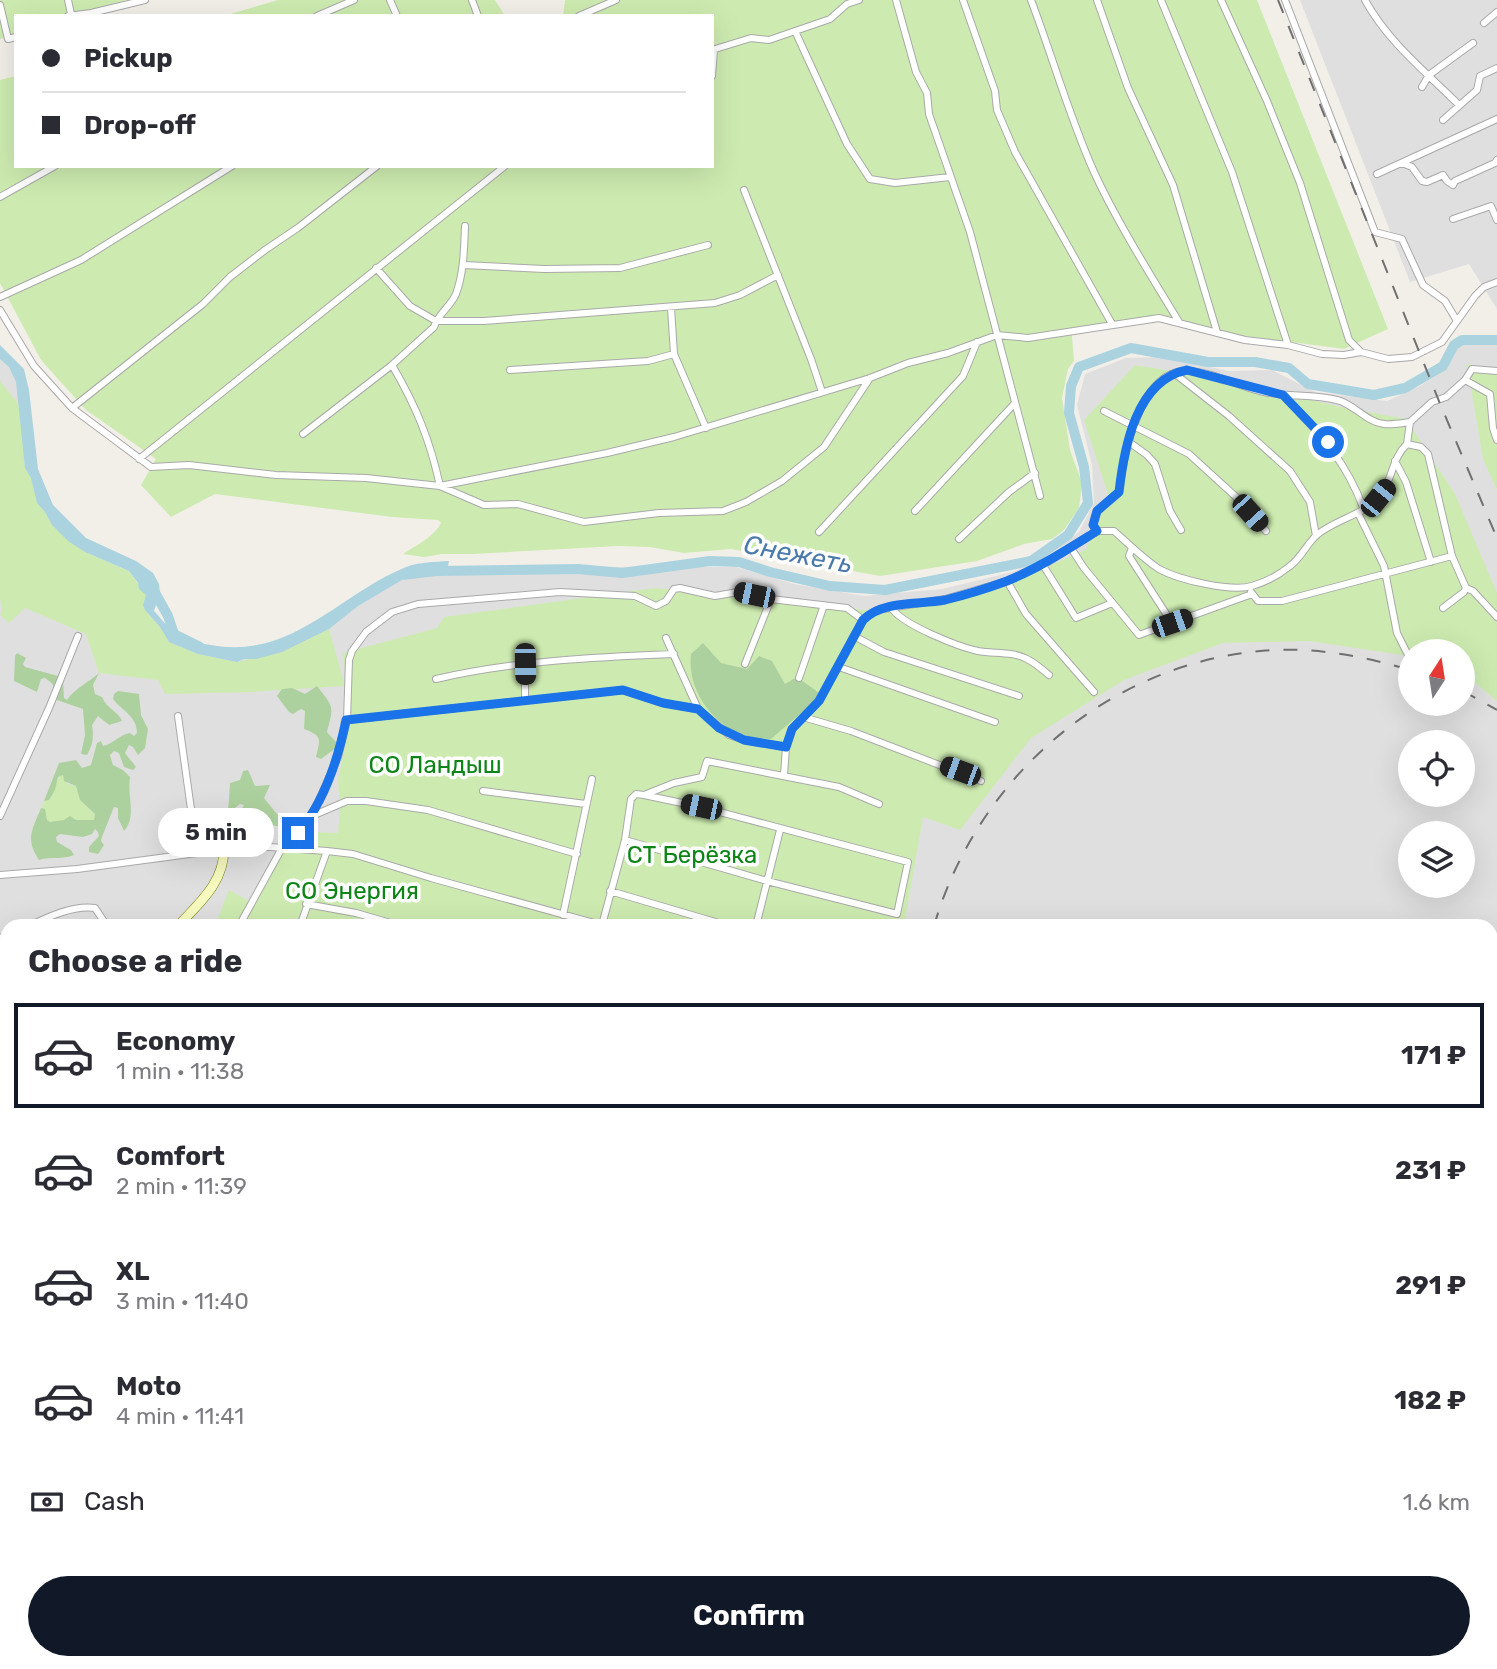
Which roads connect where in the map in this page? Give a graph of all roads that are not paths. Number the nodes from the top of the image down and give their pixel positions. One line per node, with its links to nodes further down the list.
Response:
1 (354, 0): 16 (street)
2 (616, 0): 17 (street)
3 (859, 0): 19 (street)
4 (895, 0): 36 (street)
5 (963, 0): 53 (street)
6 (1031, 0): 52 (street)
7 (1097, 0): 54 (street)
8 (1161, 0): 57 (street)
9 (1221, 0): 58 (street)
10 (1285, 0): 51 (street)
11 (1365, 0): 24 (street)
12 (141, 1): 15 (street)
13 (0, 5): 20 (street)
14 (1497, 12): 18 (street)
15 (80, 14)
16 (322, 14)
17 (584, 14)
18 (1484, 23)
19 (795, 31): 22 (street); 36 (street)
20 (14, 38)
21 (1473, 43): 24 (street)
22 (714, 50)
23 (1497, 68): 26 (street)
24 (1429, 75): 25 (street); 26 (street)
25 (1422, 87)
26 (1459, 105): 28 (street)
27 (1497, 119): 30 (street)
28 (1443, 120)
29 (1497, 160): 30 (street)
30 (1402, 163): 35 (street)
31 (51, 168): 38 (street)
32 (229, 168): 47 (street)
33 (374, 168): 69 (street)
34 (502, 168): 44 (street)
35 (1377, 174)
36 (950, 177): 55 (street)
37 (744, 190): 45 (street)
38 (0, 197)
39 (1453, 219): 40 (street)
40 (1497, 220)
41 (465, 226): 43 (street)
42 (708, 245): 43 (street)
43 (464, 265): 50 (street)
44 (376, 268): 50 (street); 78 (street)
45 (778, 275): 48 (street); 66 (street)
46 (1497, 282): 51 (street)
47 (0, 297)
48 (671, 308): 50 (street); 59 (street)
49 (0, 310): 69 (street)
50 (436, 321): 60 (street)
51 (1457, 321): 58 (street)
52 (1180, 323): 53 (street); 54 (street)
53 (1112, 324): 55 (street)
54 (1217, 332): 57 (street)
55 (997, 335): 56 (street); 68 (street)
56 (977, 342): 64 (street); 88 (street)
57 (1288, 345): 58 (street)
58 (1361, 352)
59 (674, 354): 61 (street); 73 (street)
60 (392, 365): 74 (street); 81 (street)
61 (510, 370)
62 (1497, 371): 65 (street)
63 (1174, 373): 67 (street); 72 (street); 89 (street)
64 (870, 378): 66 (street); 81 (street)
65 (1465, 380): 71 (street); 75 (street)
66 (822, 392): 73 (street)
67 (1283, 395): 71 (street); 84 (street)
68 (1015, 403): 80 (street); 83 (street)
69 (72, 408): 78 (street)
70 (1104, 411): 72 (street)
71 (1410, 422): 77 (street)
72 (1133, 426): 76 (street); 87 (street)
73 (706, 428): 81 (street)
74 (303, 434)
75 (1497, 440)
76 (1129, 442): 85 (street); 86 (street)
77 (1406, 444): 79 (street); 93 (street)
78 (139, 459): 81 (street)
79 (1395, 461): 84 (street); 94 (street)
80 (1035, 473): 82 (street); 90 (street)
81 (440, 486)
82 (1040, 496)
83 (915, 511)
84 (1361, 512): 89 (street); 96 (street)
85 (1181, 530)
86 (1097, 531): 91 (street); 92 (street)
87 (1266, 531)
88 (819, 532)
89 (1316, 536): 99 (street)
90 (958, 539)
91 (1071, 548): 95 (street); 101 (street)
92 (1132, 548): 99 (street); 107 (street)
93 (1452, 556): 94 (street); 98 (street)
94 (1431, 562): 96 (street)
95 (1043, 565): 97 (street); 101 (street)
96 (1385, 574): 99 (street); 111 (street)
97 (1007, 581): 103 (street); 119 (street)
98 (1466, 588): 104 (street); 105 (street)
99 (1251, 591): 107 (street)
100 (771, 599): 102 (street); 114 (street); 125 (street)
101 (1112, 603): 107 (street)
102 (824, 605): 106 (street); 117 (street)
103 (891, 607): 106 (street); 116 (street)
104 (1443, 608)
105 (1497, 617)
106 (863, 620): 109 (street)
107 (1172, 623)
108 (78, 636): 135 (street)
109 (854, 636): 115 (street); 120 (street)
110 (666, 638): 112 (street)
111 (1400, 639)
112 (674, 654): 113 (street); 122 (street)
113 (525, 664): 118 (street); 121 (street)
114 (745, 664)
115 (839, 667): 124 (street); 126 (street)
116 (1049, 675)
117 (799, 678)
118 (436, 679)
119 (1094, 692)
120 (1019, 696)
121 (525, 701): 122 (street); 125 (street)
122 (698, 709): 127 (street)
123 (178, 716): 142 (street)
124 (803, 718): 127 (street); 130 (street)
125 (346, 720): 136 (street)
126 (995, 722)
127 (786, 747): 128 (street)
128 (784, 775): 132 (street); 134 (street)
129 (592, 779): 133 (street)
130 (981, 781)
131 (483, 791): 133 (street)
132 (643, 795): 137 (street); 138 (street)
133 (586, 804): 143 (street)
134 (879, 804)
135 (0, 816)
136 (312, 817): 139 (street); 143 (street)
137 (780, 830): 145 (street); 145 (street)
138 (625, 840): 145 (street); 146 (street)
139 (282, 848): 140 (street); 141 (street); 152 (street)
140 (224, 849): 142 (street); 151 (street)
141 (327, 850): 147 (street); 148 (street)
142 (197, 852): 144 (street)
143 (577, 854): 148 (street)
144 (0, 875)
145 (767, 881): 158 (street)
146 (610, 891): 156 (street); 157 (street)
147 (306, 904): 153 (street); 154 (street)
148 (563, 915): 155 (street)
149 (45, 919): 150 (street)
150 (102, 919)
151 (184, 919)
152 (243, 919)
153 (302, 919)
154 (377, 919)
155 (579, 919)
156 (605, 919)
157 (705, 919)
158 (758, 919)

